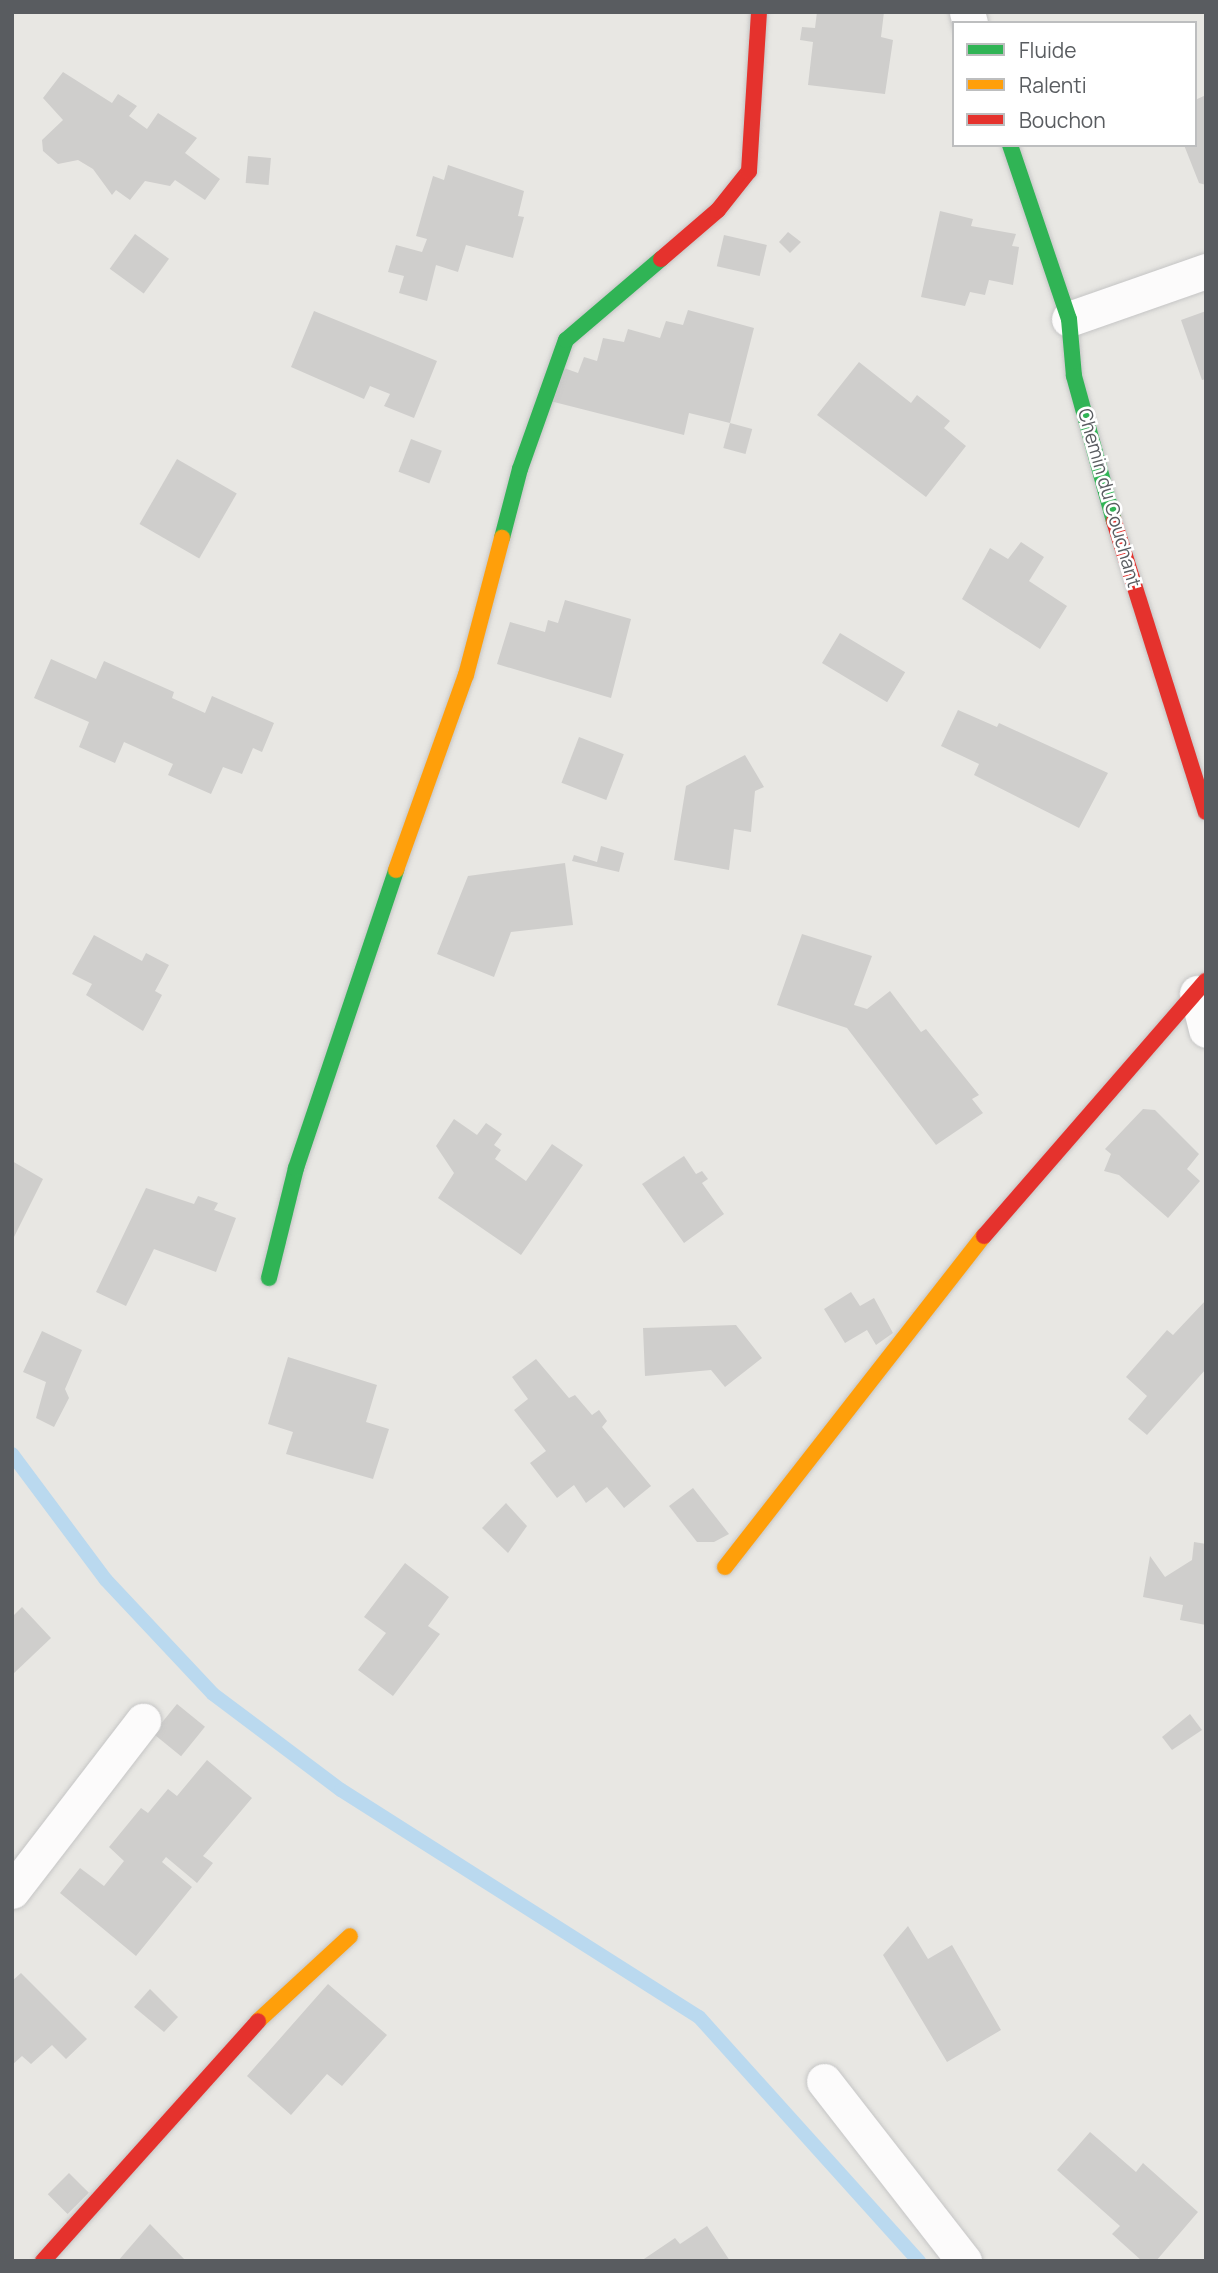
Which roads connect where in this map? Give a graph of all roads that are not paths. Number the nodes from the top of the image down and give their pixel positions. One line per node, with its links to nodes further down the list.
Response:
1 (759, 12): 8 (street)
2 (1011, 147): 4 (street, Chemin du Couchant)
3 (1206, 271): 4 (street)
4 (1069, 319): 5 (street, Chemin du Couchant)
5 (1206, 813)
6 (1202, 987): 7 (street); 9 (street)
7 (1206, 1030)
8 (269, 1278)
9 (725, 1567)
10 (143, 1721): 11 (street)
11 (12, 1891)
12 (350, 1936): 14 (street)
13 (824, 2081): 15 (street)
14 (43, 2261)
15 (964, 2261)

